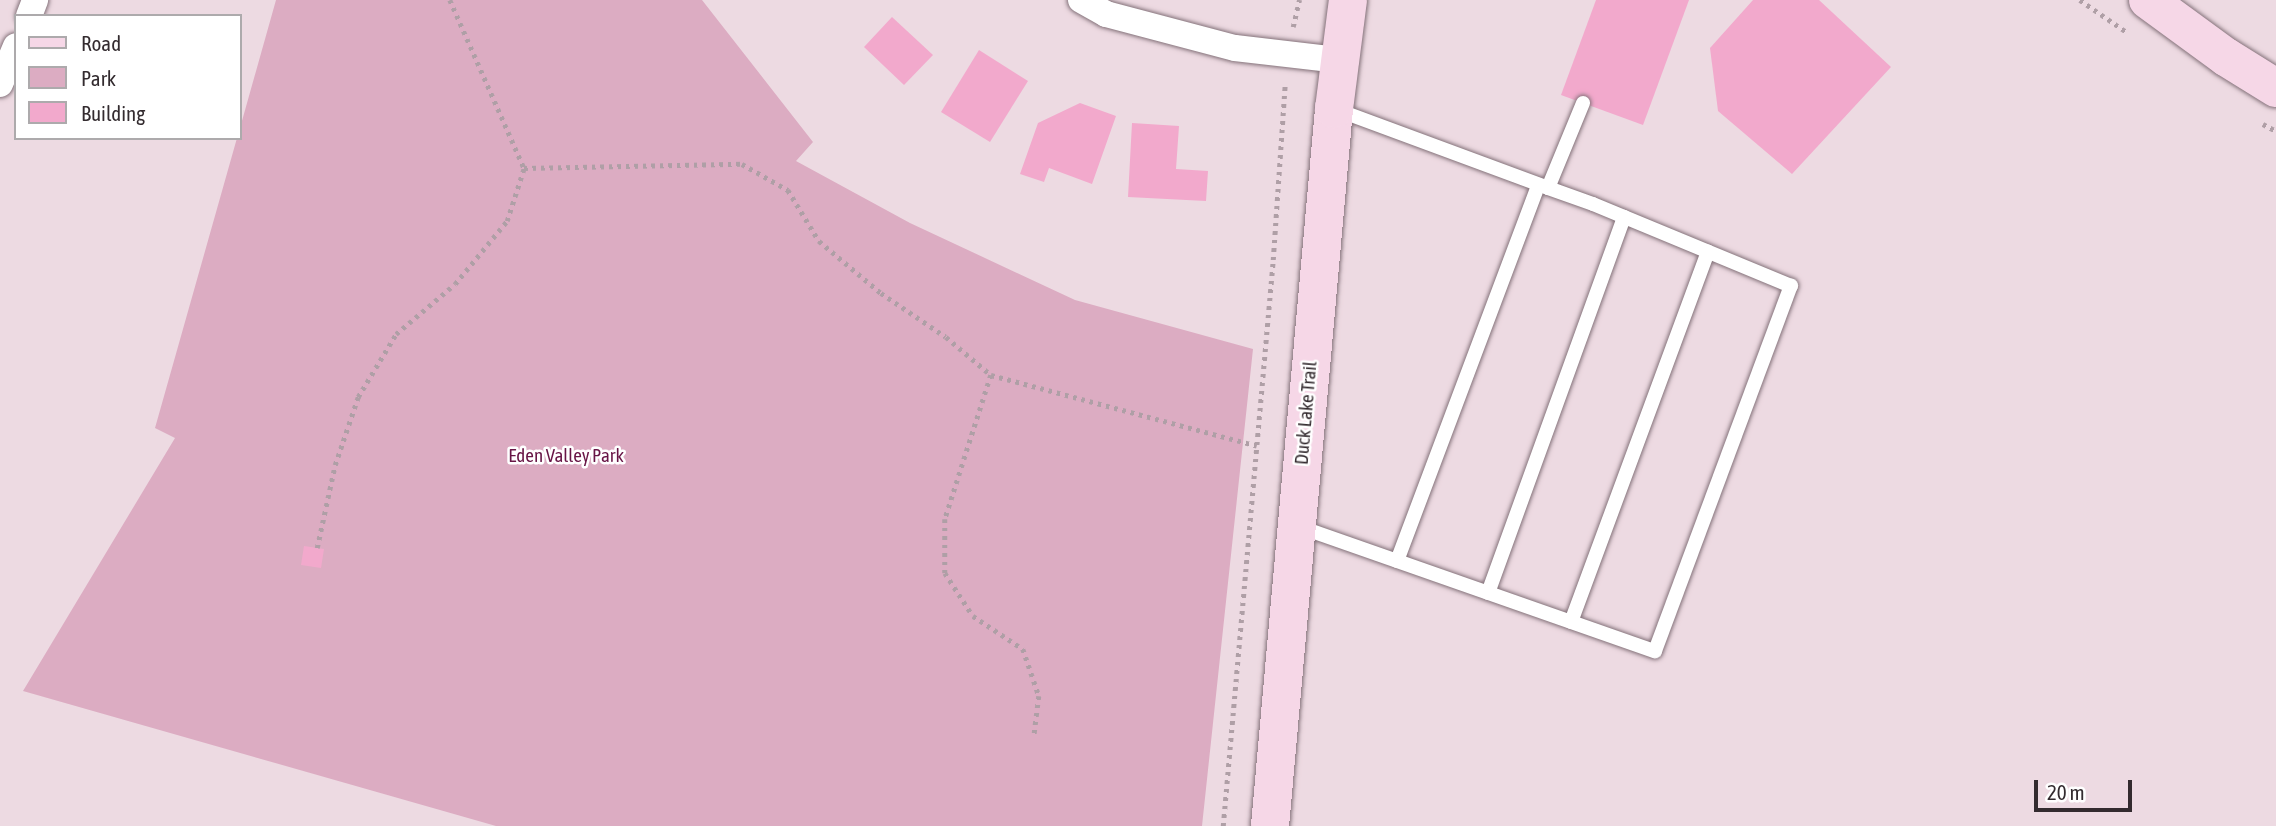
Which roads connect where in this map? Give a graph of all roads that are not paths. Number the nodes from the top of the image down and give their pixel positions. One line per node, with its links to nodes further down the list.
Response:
1 (1081, 0): 5 (street)
2 (1348, 0): 5 (street, Duck Lake Trail)
3 (2148, 0): 7 (street)
4 (14, 51): 6 (street)
5 (1339, 60): 9 (street, Duck Lake Trail)
6 (0, 84)
7 (2276, 88)
8 (1584, 103): 10 (lane)
9 (1334, 109): 10 (lane); 13 (street, Duck Lake Trail)
10 (1543, 187): 11 (lane); 14 (lane)
11 (1625, 217): 12 (lane); 15 (lane)
12 (1708, 252): 16 (lane); 16 (lane)
13 (1295, 526): 14 (lane); 17 (street, Duck Lake Trail)
14 (1397, 561): 15 (lane)
15 (1488, 593): 16 (lane)
16 (1571, 622)
17 (1270, 826)

